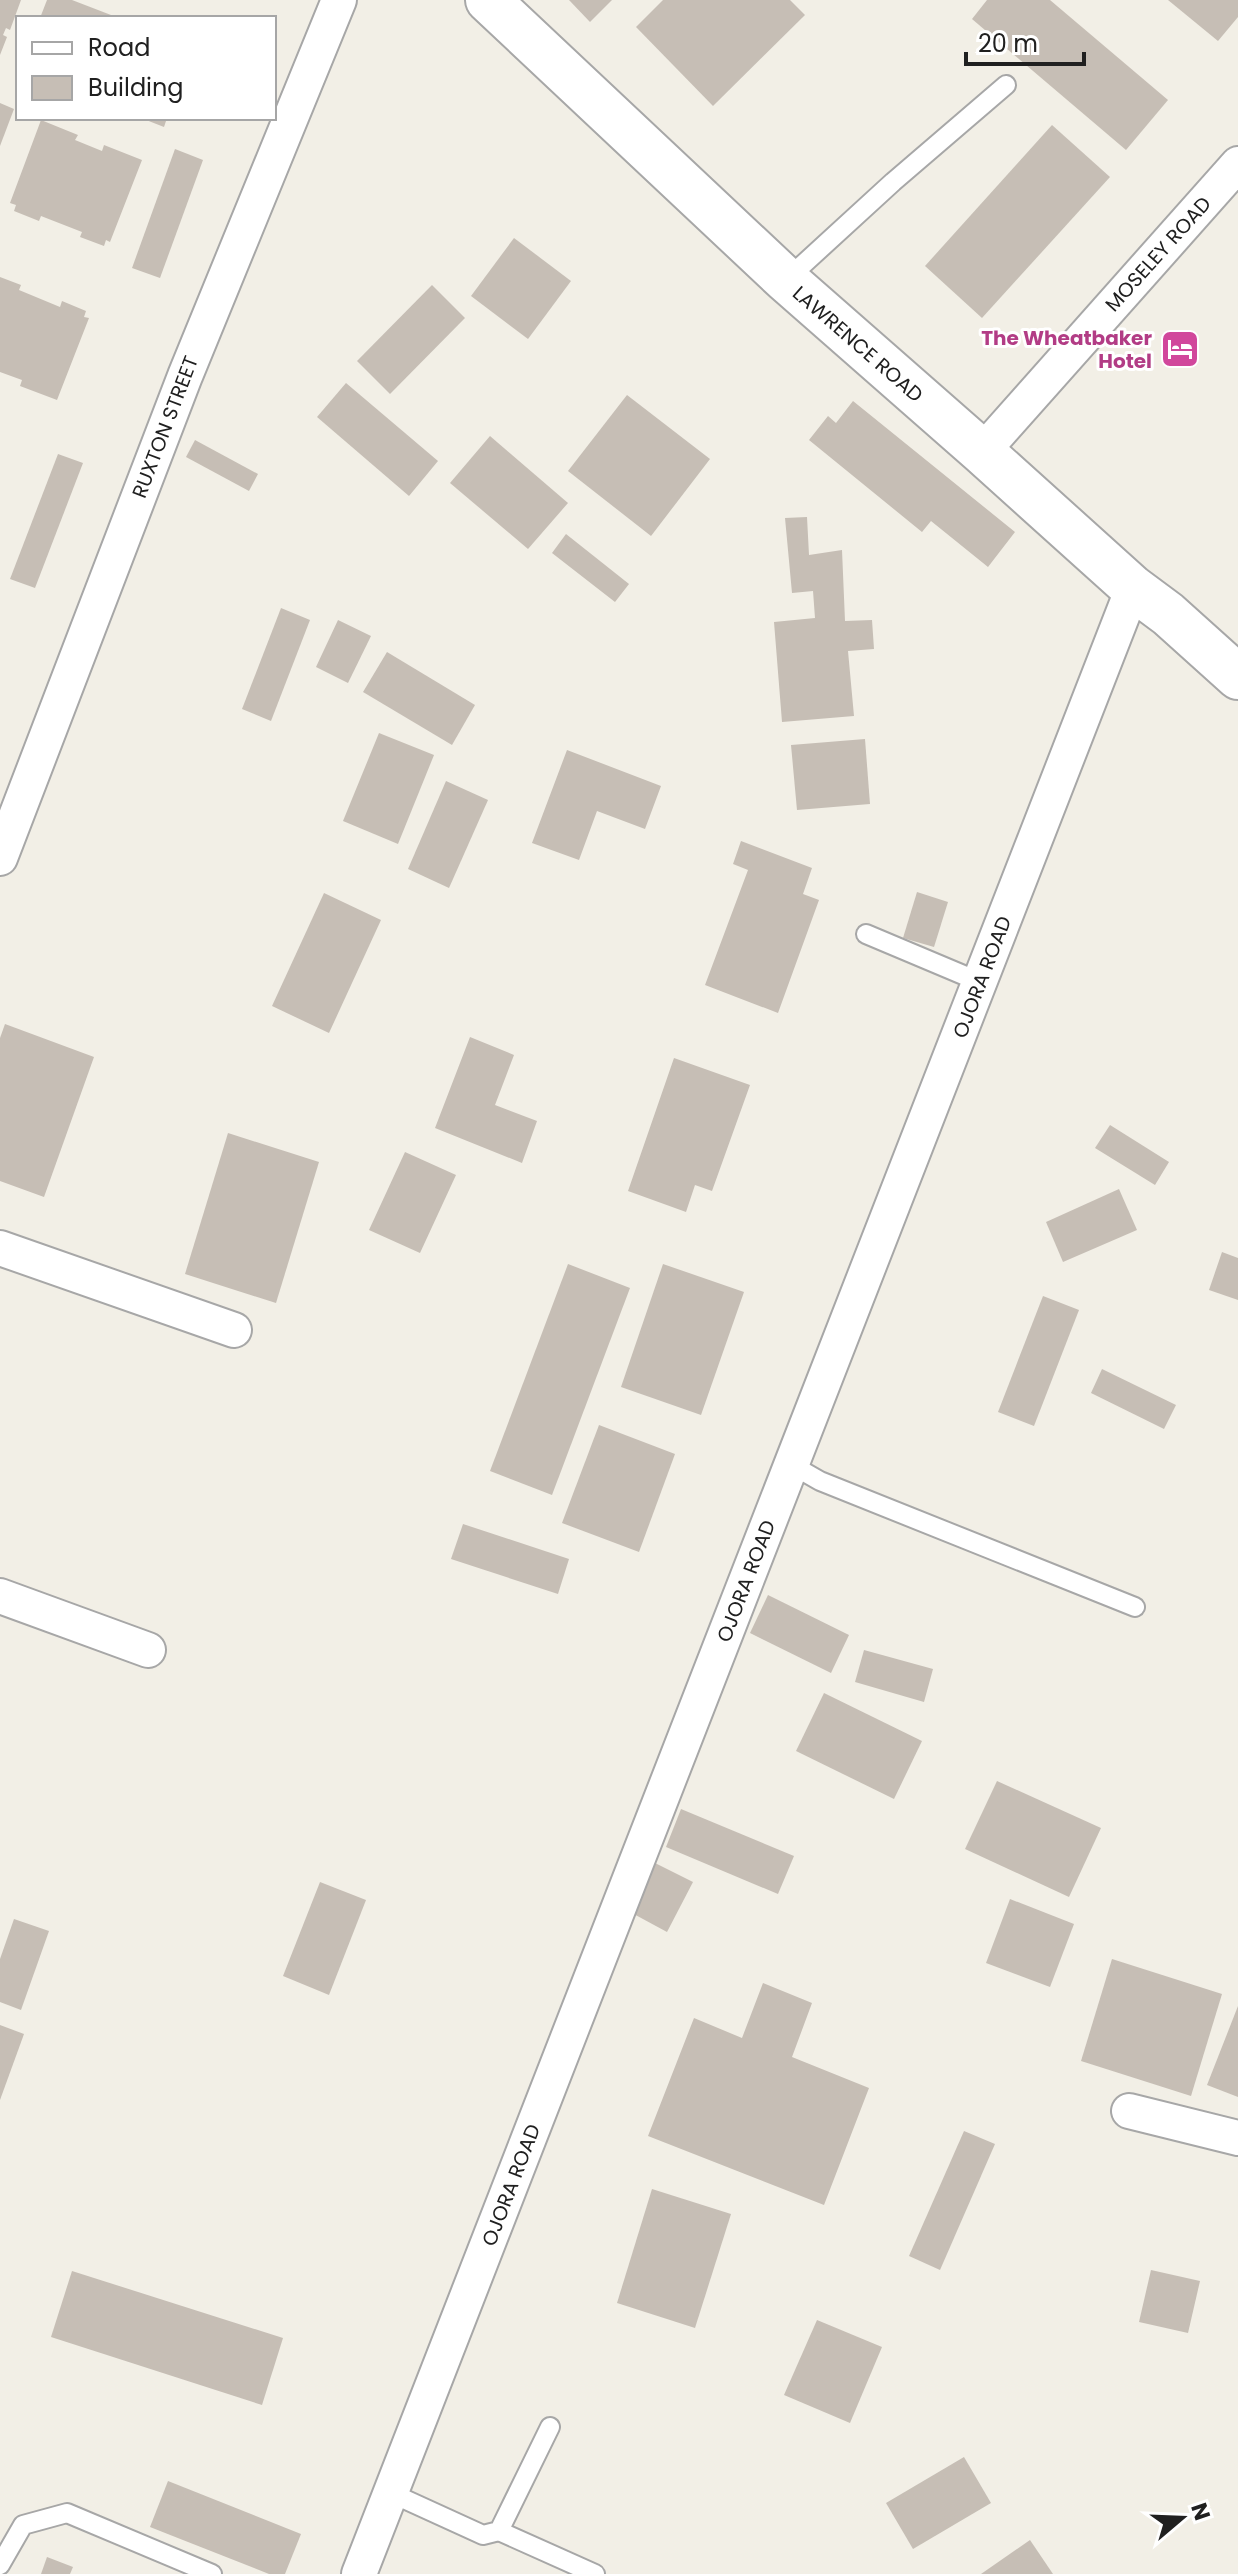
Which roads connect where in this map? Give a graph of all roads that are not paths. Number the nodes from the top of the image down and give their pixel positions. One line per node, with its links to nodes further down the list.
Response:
1 (339, 0): 9 (street, RUXTON STREET)
2 (488, 0): 5 (street, LAWRENCE ROAD)
3 (1006, 85): 5 (lane)
4 (1238, 164): 6 (street, MOSELEY ROAD)
5 (786, 280): 6 (street, LAWRENCE ROAD)
6 (982, 452): 7 (street, LAWRENCE ROAD)
7 (1133, 588): 8 (street, LAWRENCE ROAD); 11 (street, OJORA ROAD)
8 (1238, 677)
9 (1, 851)
10 (866, 934): 11 (lane)
11 (980, 982): 14 (street, OJORA ROAD)
12 (0, 1248): 13 (street)
13 (234, 1330)
14 (792, 1465): 16 (lane); 21 (street, OJORA ROAD)
15 (0, 1596): 17 (street)
16 (1135, 1607)
17 (148, 1650)
18 (1129, 2111): 19 (street)
19 (1238, 2138)
20 (550, 2427): 22 (lane)
21 (391, 2493): 22 (lane); 25 (street, OJORA ROAD)
22 (499, 2531): 26 (lane)
23 (0, 2565): 24 (lane)
24 (212, 2574)
25 (359, 2574)
26 (595, 2574)

